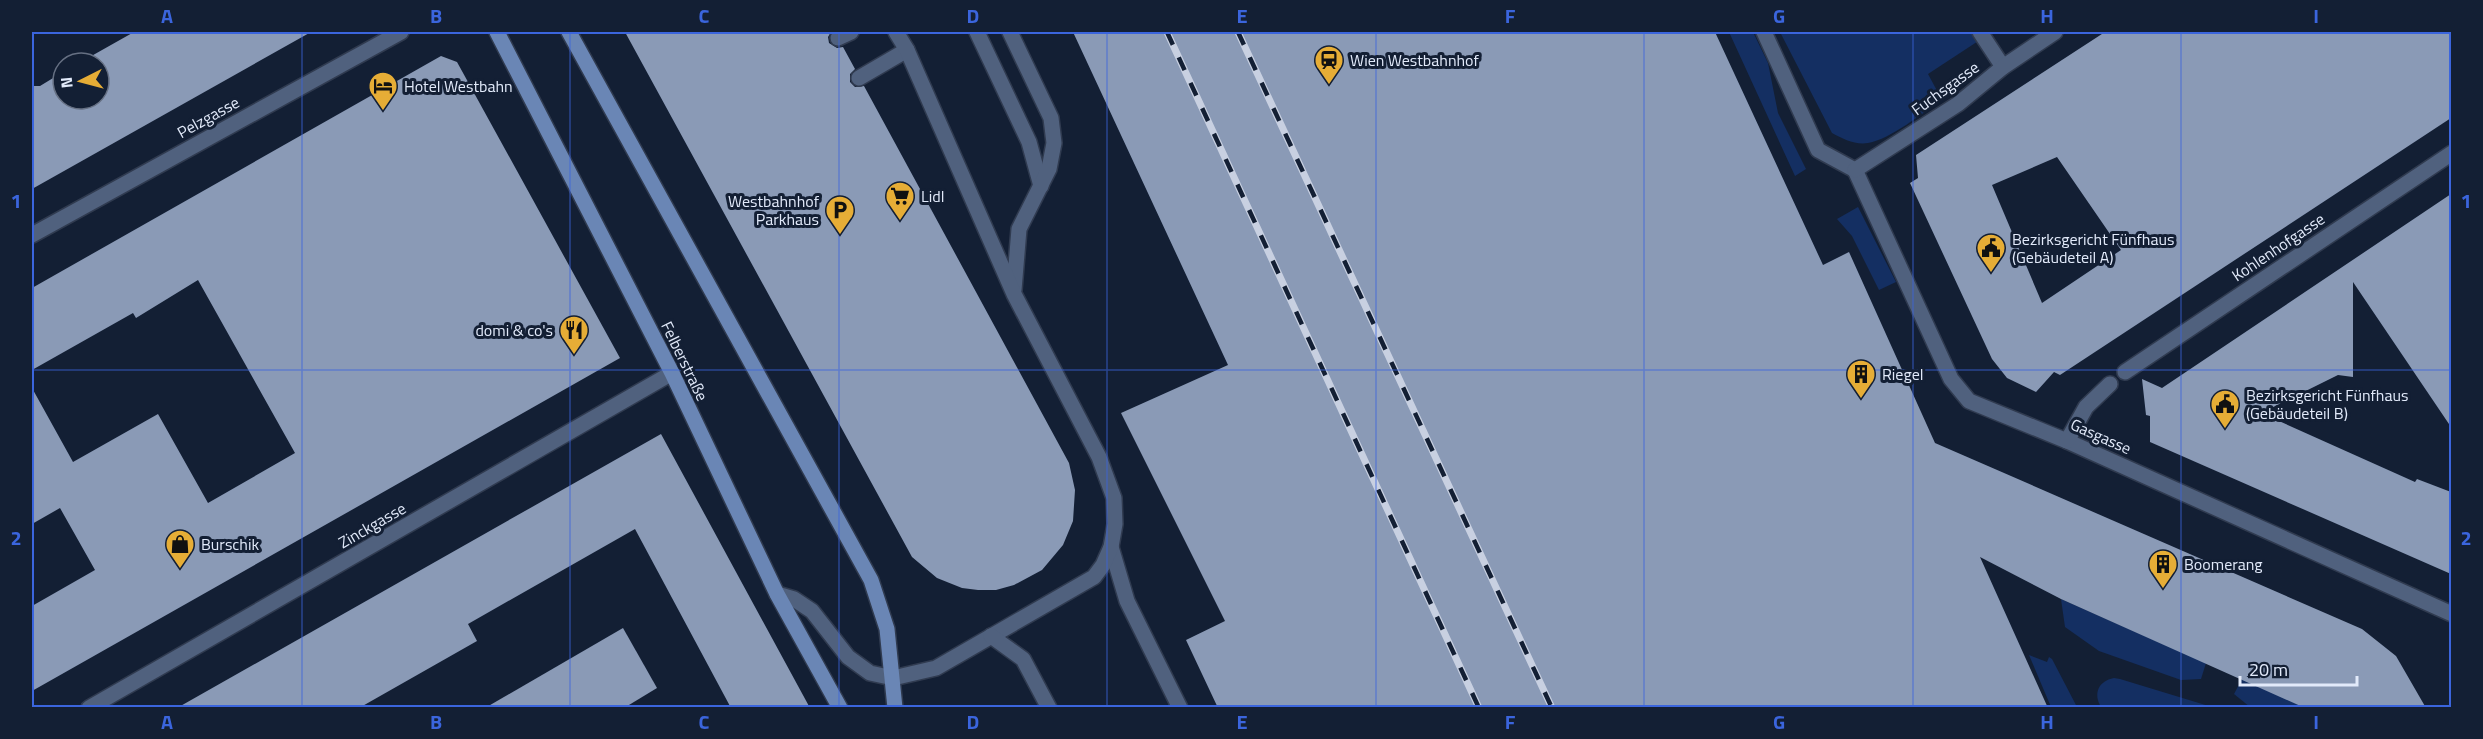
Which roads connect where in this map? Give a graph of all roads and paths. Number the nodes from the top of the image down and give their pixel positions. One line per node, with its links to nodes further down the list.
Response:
1 (401, 32): 16 (street, Pelzgasse)
2 (497, 32): 19 (main road, Felberstraße)
3 (569, 32): 26 (main road)
4 (896, 32): 10 (street)
5 (977, 32): 15 (street)
6 (1010, 32): 15 (street)
7 (1764, 32): 14 (street)
8 (1980, 32): 11 (street)
9 (2055, 32): 11 (street, Fuchsgasse)
10 (907, 50): 12 (street); 17 (street)
11 (2003, 67): 14 (street, Fuchsgasse)
12 (859, 78)
13 (2451, 153): 18 (street, Kohlenhofgasse)
14 (1855, 170): 21 (street, Gasgasse)
15 (1041, 186): 17 (street)
16 (32, 235)
17 (1014, 294): 22 (street)
18 (2125, 372)
19 (672, 373): 23 (main road, Felberstraße); 27 (street, Zinckgasse)
20 (2110, 384): 21 (street)
21 (2067, 441): 24 (street, Gasgasse)
22 (1111, 547): 25 (street); 31 (street)
23 (777, 594): 26 (street); 28 (main road, Felberstraße)
24 (2451, 614)
25 (991, 636): 26 (street); 30 (street)
26 (893, 678): 29 (main road)
27 (89, 708)
28 (840, 708)
29 (895, 708)
30 (1049, 708)
31 (1180, 708)

